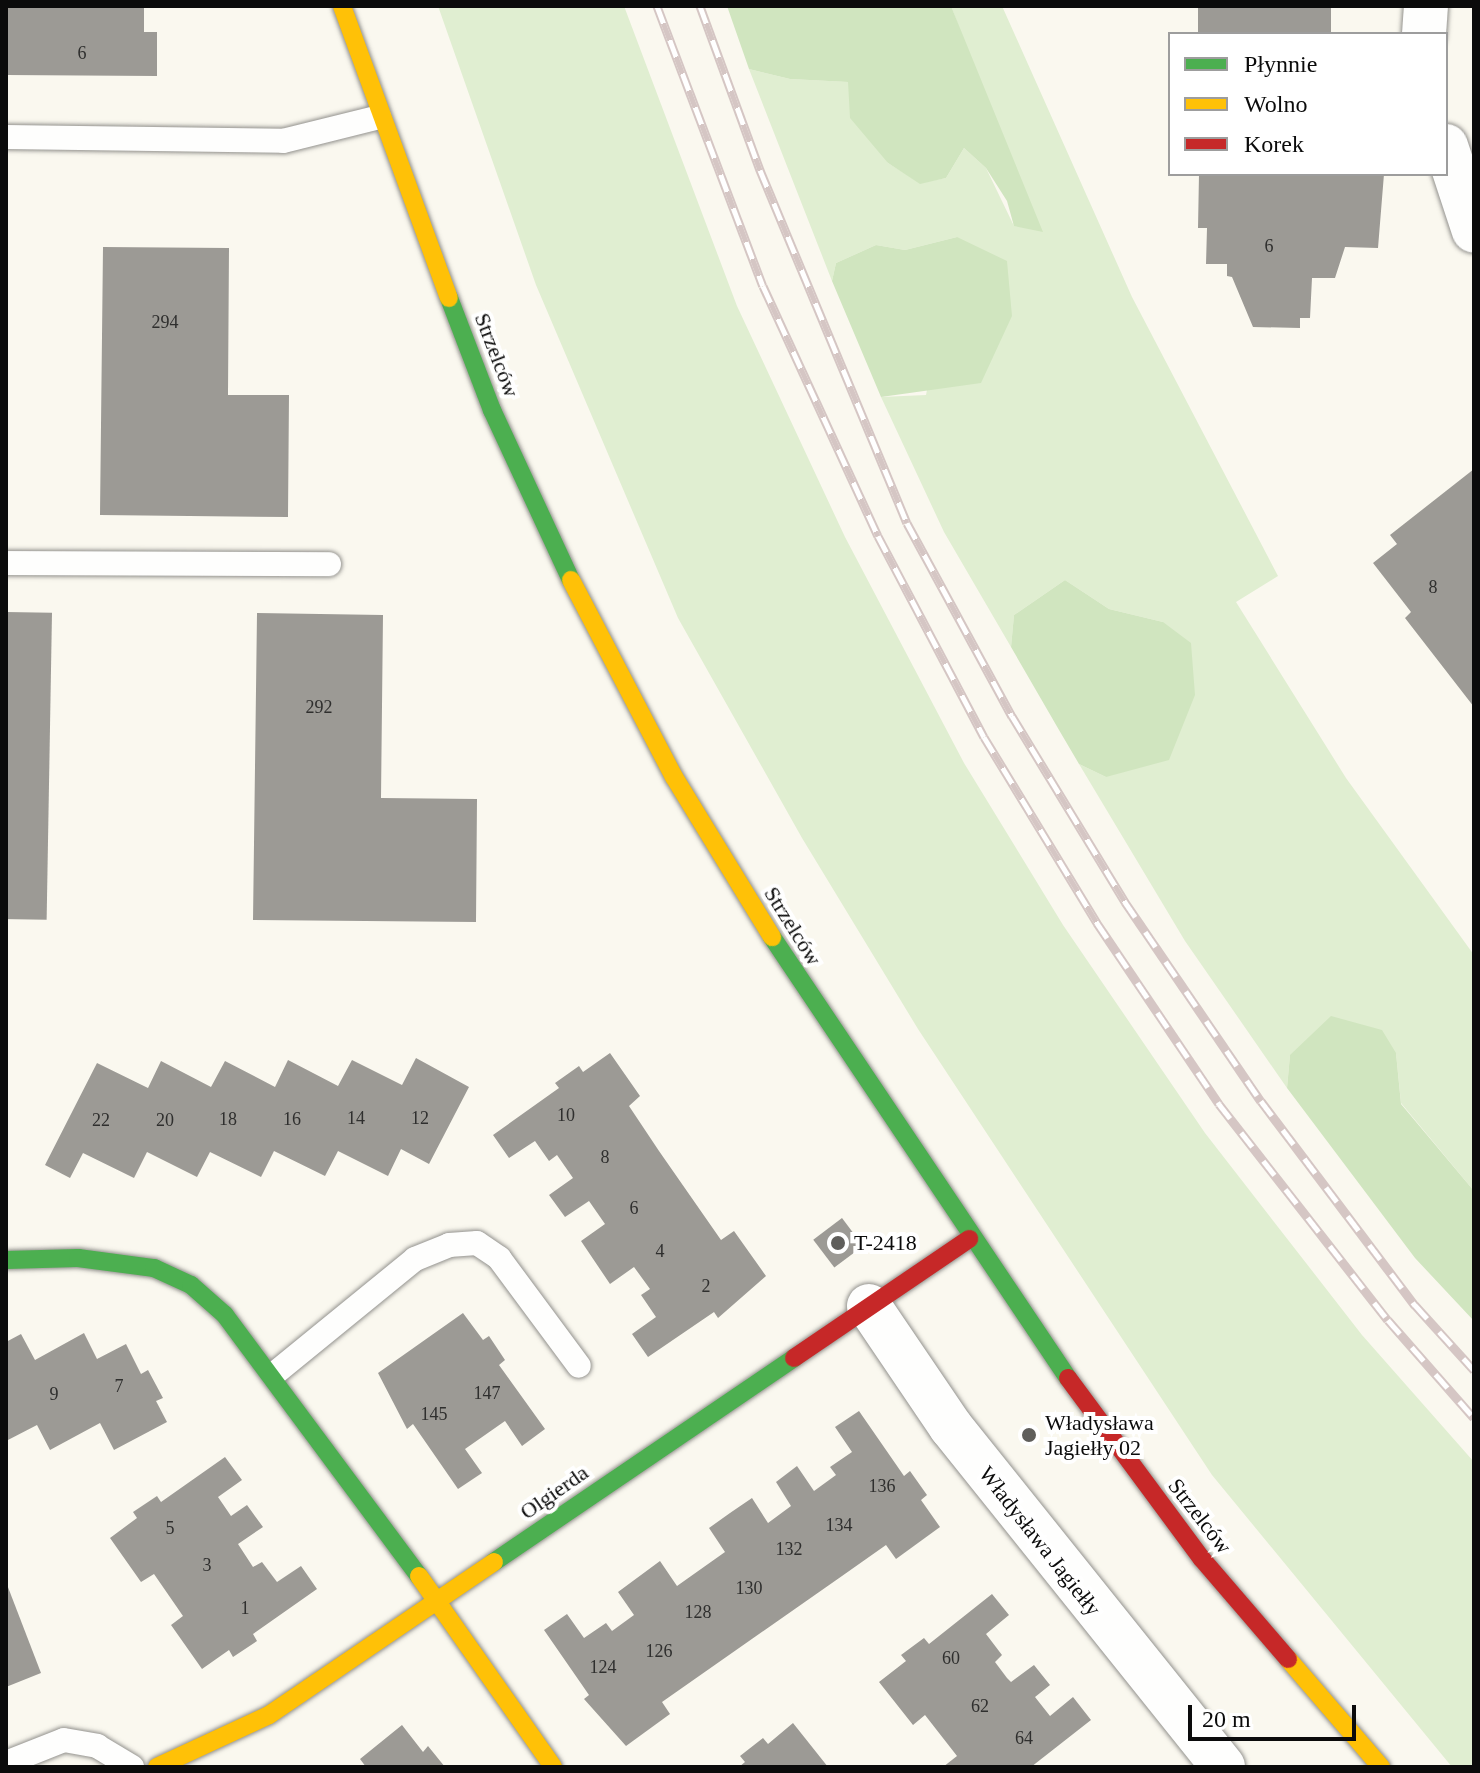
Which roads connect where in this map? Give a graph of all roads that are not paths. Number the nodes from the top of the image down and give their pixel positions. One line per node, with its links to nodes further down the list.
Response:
1 (342, 6): 4 (street, Strzelców)
2 (1426, 6): 3 (street)
3 (1424, 32)
4 (379, 117): 5 (lane); 10 (street, Strzelców)
5 (6, 137)
6 (1448, 152): 7 (street)
7 (1474, 231)
8 (6, 563): 9 (lane)
9 (329, 564)
10 (969, 1239): 12 (street, Olgierda); 21 (street, Strzelców)
11 (6, 1260): 14 (street)
12 (869, 1306): 15 (street, Olgierda); 20 (street, Władysława Jagiełły)
13 (579, 1366): 14 (lane)
14 (274, 1374): 15 (street)
15 (438, 1602): 18 (street, Olgierda); 19 (street)
16 (6, 1763): 17 (lane)
17 (132, 1767)
18 (157, 1767)
19 (553, 1767)
20 (1223, 1767)
21 (1381, 1767)

